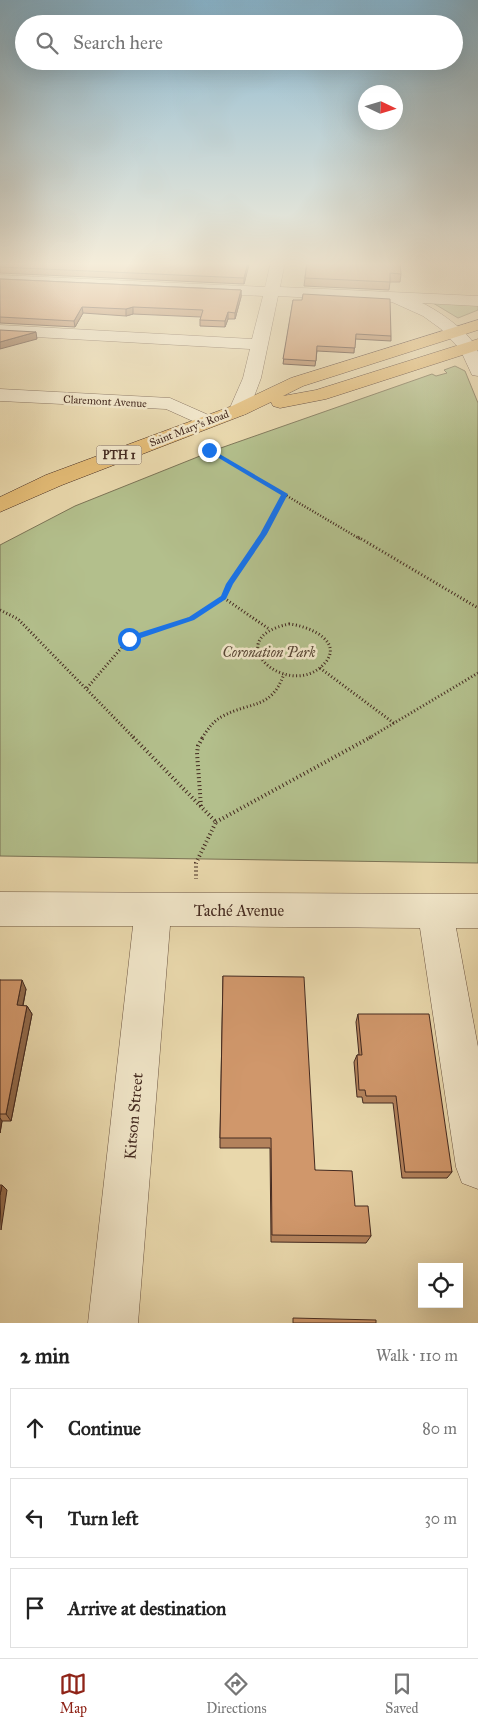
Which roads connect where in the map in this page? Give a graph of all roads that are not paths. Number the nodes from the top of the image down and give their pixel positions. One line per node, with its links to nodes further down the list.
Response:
1 (264, 324): 6 (street)
2 (441, 324): 5 (street)
3 (478, 325): 5 (highway, Saint Mary's Road / PTH 1)
4 (0, 330): 6 (street)
5 (453, 332): 7 (street); 10 (highway, Saint Mary's Road / PTH 1)
6 (260, 344): 10 (street)
7 (473, 346): 8 (street); 10 (highway, Saint Mary's Road / PTH 1)
8 (478, 371)
9 (0, 395): 11 (street, Claremont Avenue)
10 (239, 410): 11 (highway, Saint Mary's Road / PTH 1)
11 (206, 421): 12 (highway, Saint Mary's Road / PTH 1)
12 (0, 505)
13 (0, 909): 14 (street, Taché Avenue)
14 (153, 910): 15 (street, Taché Avenue); 18 (street, Kitson Street)
15 (435, 911): 16 (street, Taché Avenue); 17 (street)
16 (478, 911)
17 (478, 1167)
18 (114, 1323)

